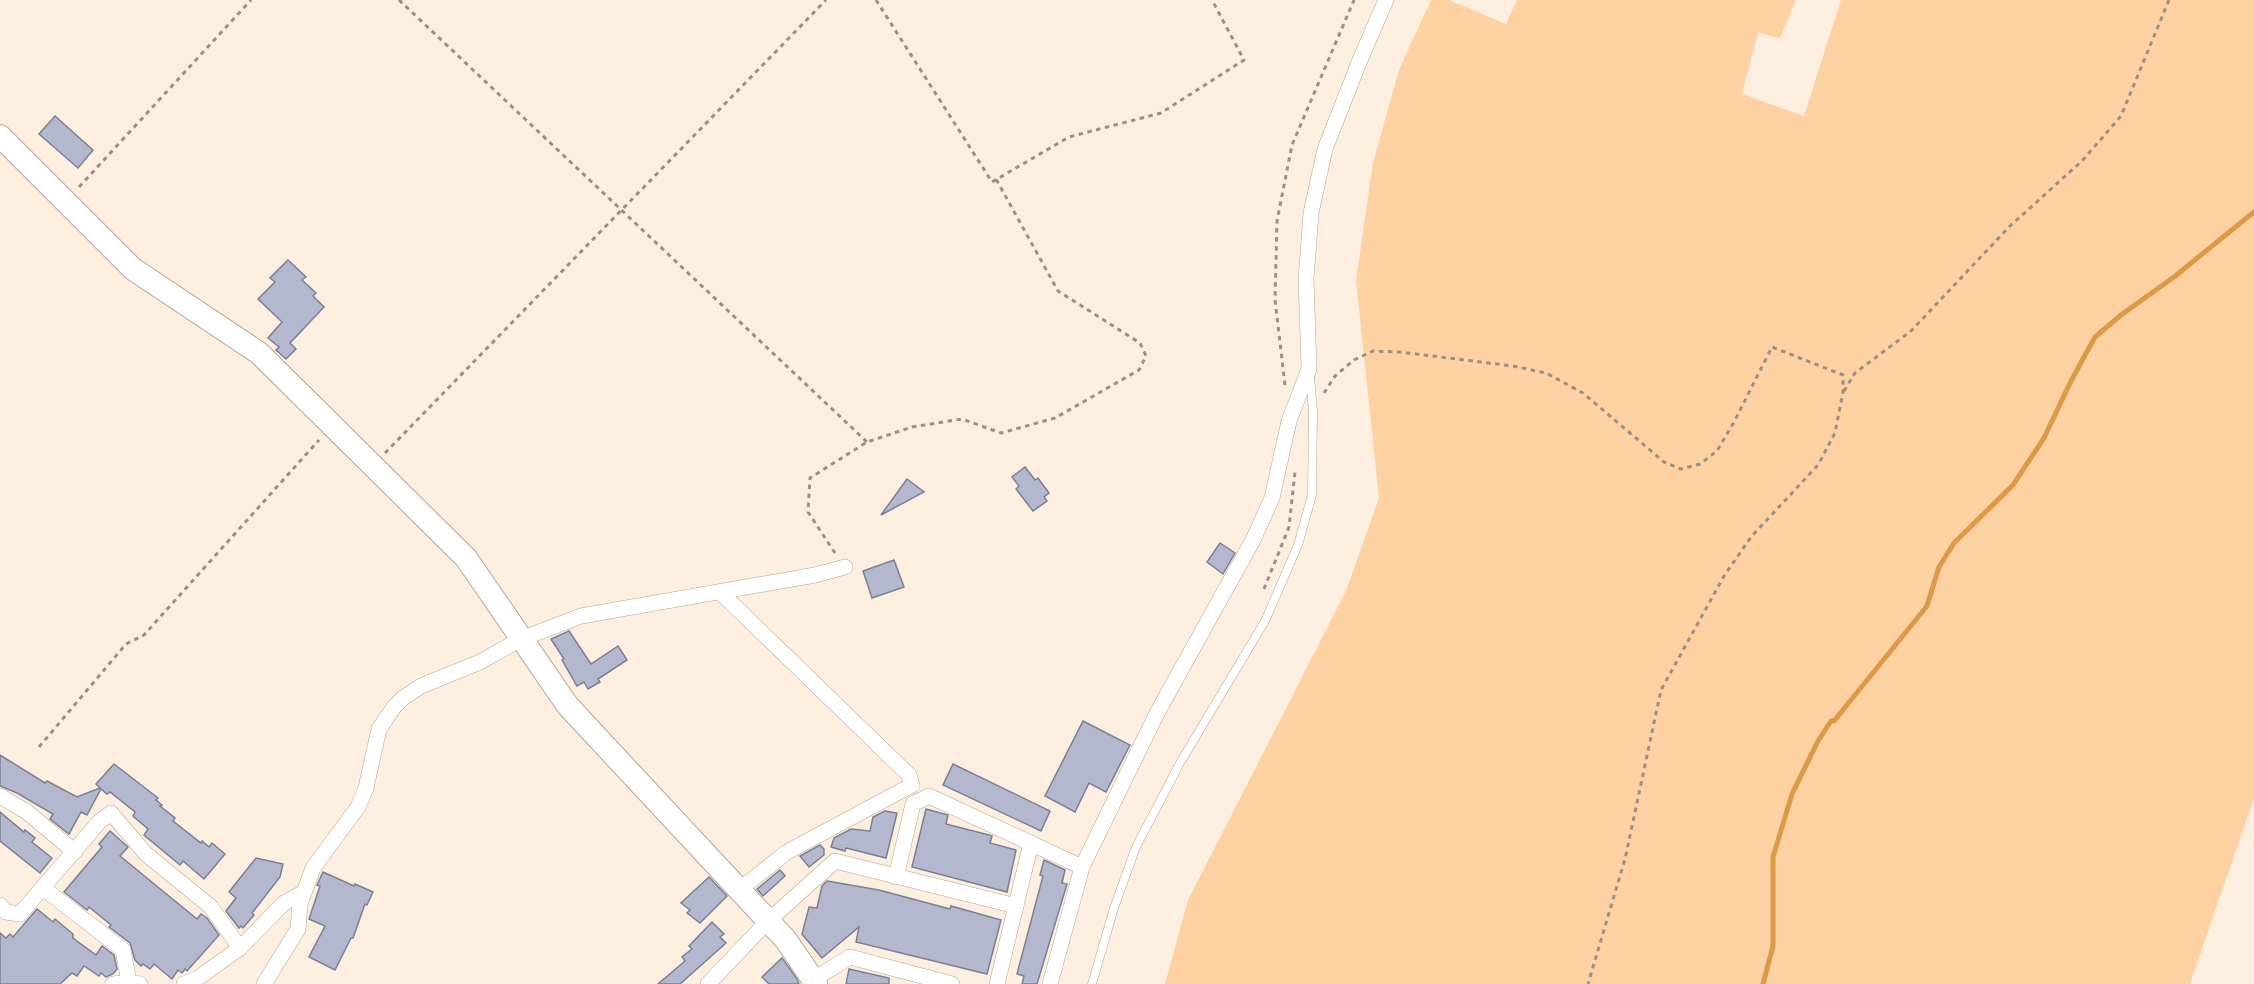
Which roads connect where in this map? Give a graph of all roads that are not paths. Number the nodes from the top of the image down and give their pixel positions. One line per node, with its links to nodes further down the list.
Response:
1 (1386, 0): 3 (street)
2 (0, 136): 6 (street)
3 (1310, 369): 12 (street); 29 (lane)
4 (845, 567): 5 (street)
5 (720, 592): 6 (street); 7 (street)
6 (521, 639): 15 (street); 16 (street)
7 (912, 785): 9 (street); 15 (street)
8 (0, 796): 11 (street)
9 (928, 796): 10 (street); 13 (street)
10 (1031, 843): 12 (street); 18 (street)
11 (75, 852): 14 (street); 20 (street)
12 (1082, 867): 28 (street)
13 (896, 877): 18 (street); 19 (street)
14 (43, 888): 17 (street); 22 (street)
15 (739, 890): 19 (street)
16 (304, 892): 20 (street); 24 (street)
17 (0, 905)
18 (1016, 906): 27 (street)
19 (768, 921): 21 (street); 25 (street)
20 (240, 948): 23 (street)
21 (815, 981): 26 (street)
22 (127, 983)
23 (184, 984)
24 (264, 984)
25 (708, 984)
26 (952, 984)
27 (997, 984)
28 (1050, 984)
29 (1092, 984)

